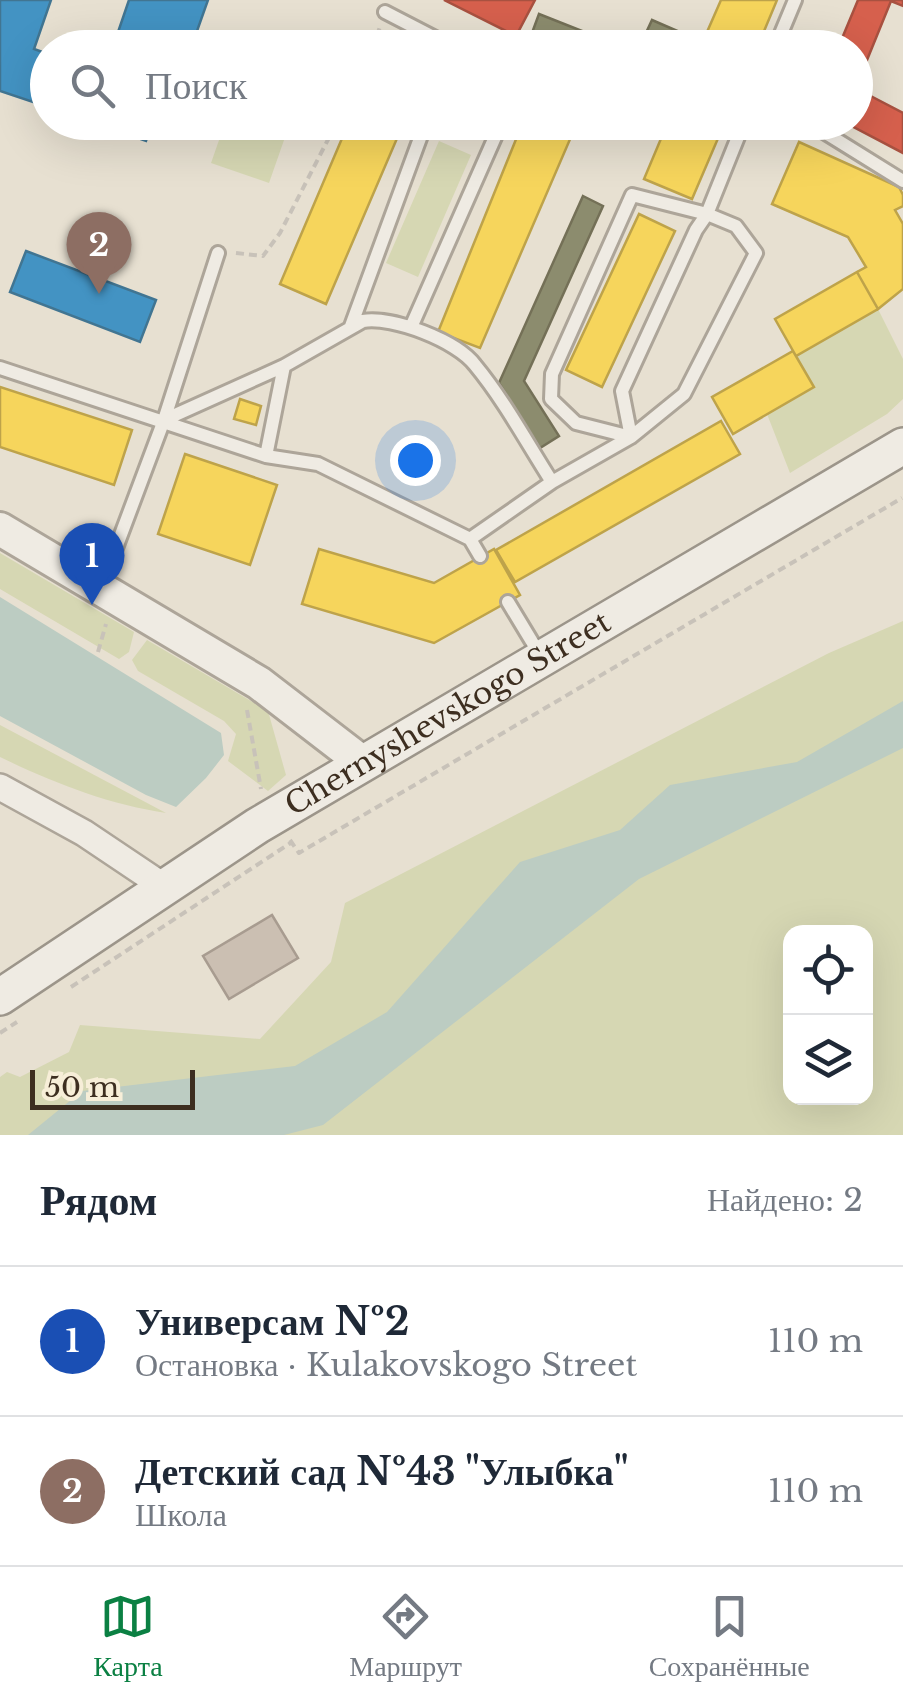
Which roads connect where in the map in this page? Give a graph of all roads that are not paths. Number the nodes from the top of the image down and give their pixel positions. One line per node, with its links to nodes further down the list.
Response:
1 (795, 0): 4 (lane)
2 (385, 12): 3 (lane)
3 (418, 30)
4 (782, 30)
5 (419, 140): 13 (lane)
6 (494, 140): 12 (lane)
7 (737, 140): 10 (lane)
8 (837, 140): 9 (lane)
9 (903, 181)
10 (707, 214): 17 (lane); 17 (lane); 17 (lane)
11 (218, 254): 16 (lane)
12 (412, 325): 13 (lane); 20 (lane)
13 (351, 326): 14 (lane)
14 (284, 366): 16 (lane); 19 (lane)
15 (0, 368): 16 (lane)
16 (164, 420): 19 (lane); 24 (lane)
17 (631, 437): 20 (lane)
18 (903, 446): 26 (main road, Chernyshevskogo Street)
19 (266, 456): 22 (lane)
20 (552, 482): 22 (lane)
21 (0, 529): 24 (street)
22 (470, 539): 23 (lane)
23 (480, 556)
24 (96, 585): 27 (street)
25 (508, 602): 26 (lane)
26 (542, 658): 27 (main road, Chernyshevskogo Street)
27 (363, 763): 29 (main road, Chernyshevskogo Street)
28 (0, 787): 29 (street)
29 (164, 886): 30 (main road, Chernyshevskogo Street)
30 (8, 1010)

